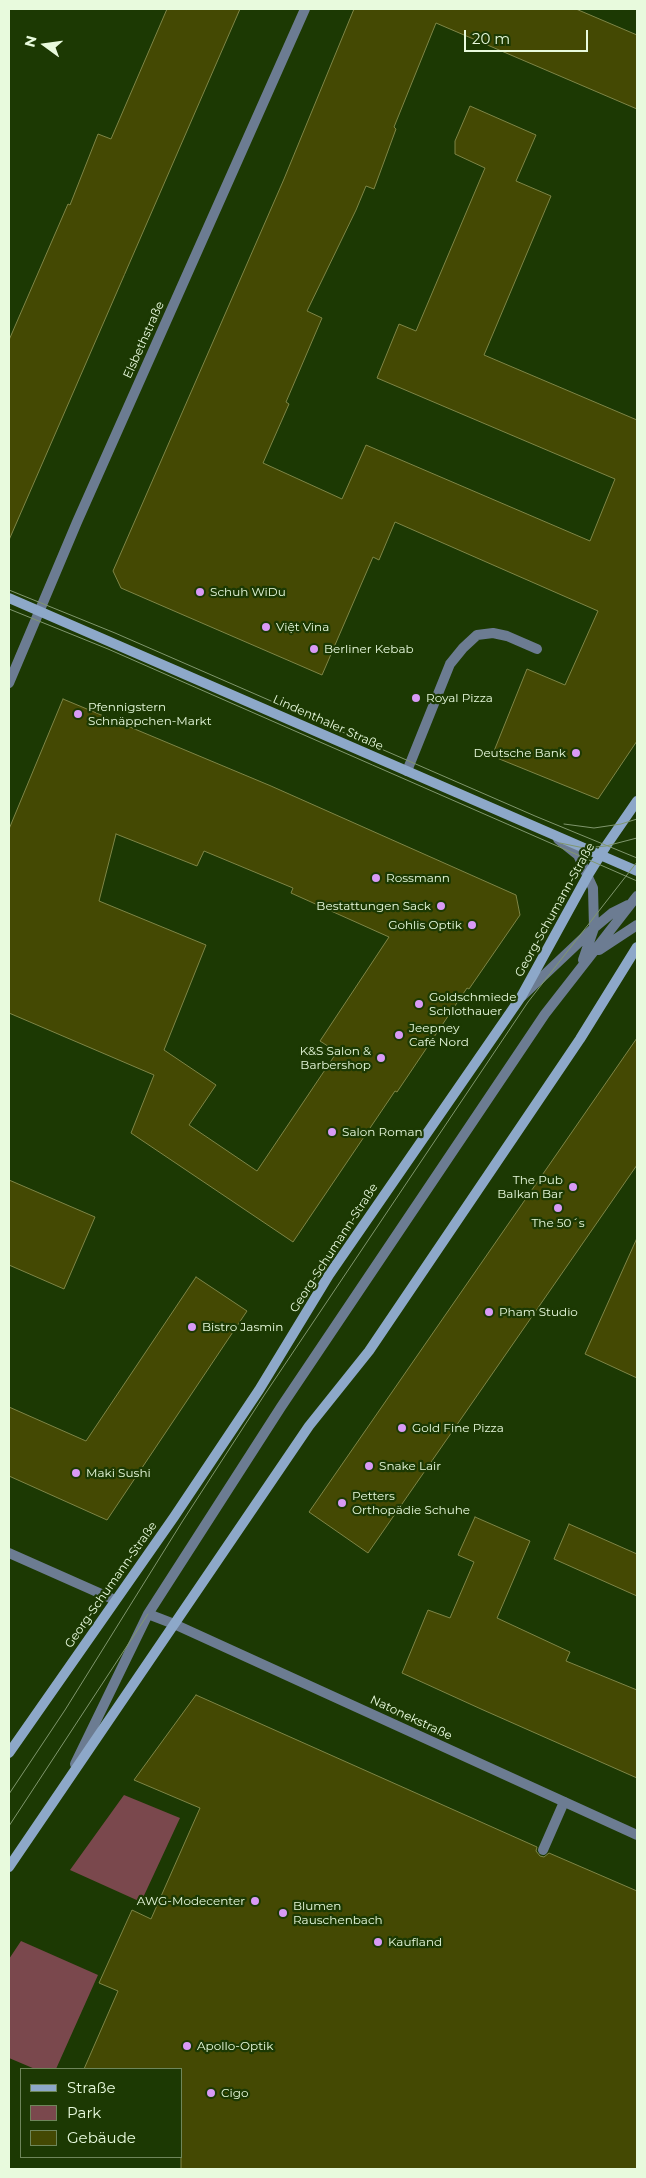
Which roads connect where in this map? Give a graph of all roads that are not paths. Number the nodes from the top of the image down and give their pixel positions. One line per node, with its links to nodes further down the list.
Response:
1 (306, 9): 3 (street, Elsbethstraße)
2 (9, 598): 3 (main road, Lindenthaler Straße)
3 (40, 610): 5 (street, Elsbethstraße); 6 (main road, Lindenthaler Straße)
4 (537, 649): 6 (street)
5 (9, 683)
6 (407, 771): 8 (main road, Lindenthaler Straße)
7 (637, 801): 9 (main road, Georg-Schumann-Straße)
8 (548, 832): 9 (main road, Lindenthaler Straße); 11 (street)
9 (600, 855): 10 (main road, Lindenthaler Straße); 11 (main road, Georg-Schumann-Straße)
10 (637, 870)
11 (588, 875): 14 (street); 17 (main road, Georg-Schumann-Straße)
12 (636, 899): 14 (street); 16 (street)
13 (637, 925): 16 (street)
14 (594, 928): 16 (street); 17 (street)
15 (637, 947): 21 (main road)
16 (577, 972): 20 (street)
17 (521, 997): 19 (main road, Georg-Schumann-Straße)
18 (9, 1553): 19 (street)
19 (115, 1600): 22 (main road, Georg-Schumann-Straße)
20 (148, 1614): 21 (street, Natonekstraße); 23 (street)
21 (174, 1624): 23 (main road); 24 (street, Natonekstraße)
22 (9, 1753)
23 (70, 1774): 27 (main road)
24 (564, 1802): 25 (street, Natonekstraße); 26 (street)
25 (637, 1835)
26 (543, 1850)
27 (9, 1867)

